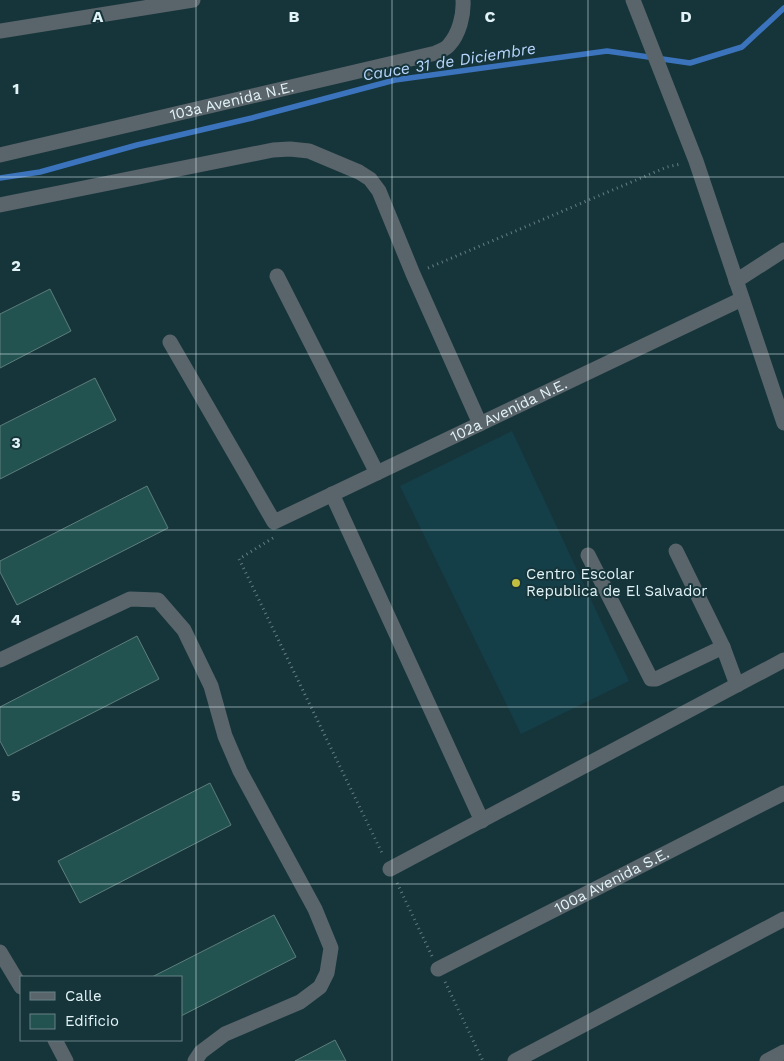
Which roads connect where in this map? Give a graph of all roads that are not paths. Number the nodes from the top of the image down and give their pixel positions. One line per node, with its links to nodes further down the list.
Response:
1 (193, 0): 4 (street)
2 (463, 0): 5 (street, 103a Avenida N.E.)
3 (633, 0): 9 (street)
4 (0, 31)
5 (0, 155)
6 (0, 205): 13 (street)
7 (784, 250): 9 (street)
8 (277, 276): 14 (street)
9 (736, 281): 10 (street)
10 (742, 299): 12 (street); 13 (street, 102a Avenida N.E.)
11 (170, 342): 15 (street, 102a Avenida N.E.)
12 (782, 412)
13 (480, 424): 14 (street, 102a Avenida N.E.)
14 (377, 473): 15 (street, 102a Avenida N.E.)
15 (332, 494): 23 (street)
16 (676, 551): 18 (street)
17 (588, 555): 18 (street)
18 (723, 647): 21 (street)
19 (0, 660): 32 (street)
20 (784, 660): 21 (street)
21 (737, 685): 23 (street)
22 (784, 793): 27 (street, 100a Avenida S.E.)
23 (482, 821): 24 (street)
24 (390, 869)
25 (784, 919): 33 (street)
26 (0, 952): 28 (street)
27 (438, 969)
28 (20, 985)
29 (56, 1041): 31 (street)
30 (784, 1052): 34 (street)
31 (66, 1061)
32 (195, 1061)
33 (515, 1061)
34 (767, 1061)

